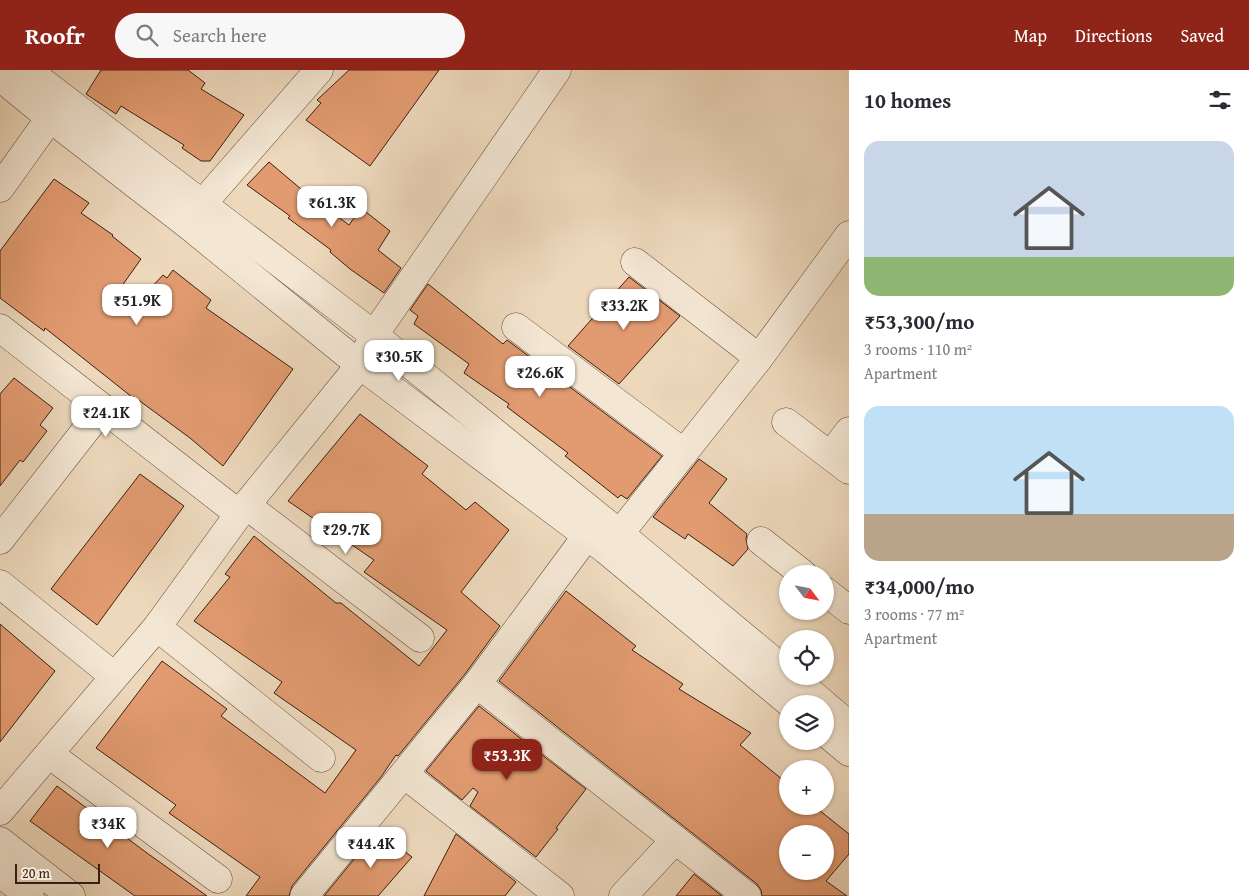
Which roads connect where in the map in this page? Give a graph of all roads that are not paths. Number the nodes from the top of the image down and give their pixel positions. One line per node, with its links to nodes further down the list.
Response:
1 (319, 70): 6 (street)
2 (557, 70): 11 (street)
3 (0, 77): 4 (street)
4 (50, 88): 5 (street); 6 (street); 13 (street)
5 (0, 188)
6 (203, 203): 11 (street)
7 (849, 235): 12 (street)
8 (635, 262): 12 (street)
9 (516, 327): 17 (street)
10 (0, 328): 14 (street)
11 (374, 335): 13 (street); 21 (street)
12 (758, 358): 17 (street)
13 (360, 365): 19 (street); 21 (street)
14 (103, 408): 19 (street); 20 (street)
15 (786, 422): 18 (street)
16 (849, 431): 18 (street)
17 (684, 453): 21 (street)
18 (840, 463)
19 (243, 510): 27 (street); 28 (street)
20 (0, 540)
21 (604, 540): 29 (street); 31 (street); 33 (street)
22 (761, 541): 23 (street)
23 (792, 565)
24 (0, 584): 30 (street)
25 (834, 598): 26 (street)
26 (849, 610)
27 (157, 626): 30 (street); 40 (street)
28 (420, 638)
29 (779, 666)
30 (114, 676): 39 (street)
31 (477, 684): 41 (street); 43 (street)
32 (802, 685): 34 (street)
33 (781, 695)
34 (813, 695)
35 (834, 712): 36 (street)
36 (849, 725)
37 (834, 740): 38 (street)
38 (849, 752)
39 (49, 754): 42 (street); 46 (street)
40 (321, 758)
41 (404, 774): 49 (street); 50 (street)
42 (0, 811)
43 (675, 840): 51 (street); 52 (street)
44 (0, 841): 48 (street)
45 (0, 874): 47 (street)
46 (218, 879)
47 (30, 896)
48 (71, 896)
49 (304, 896)
50 (560, 896)
51 (622, 896)
52 (747, 896)

